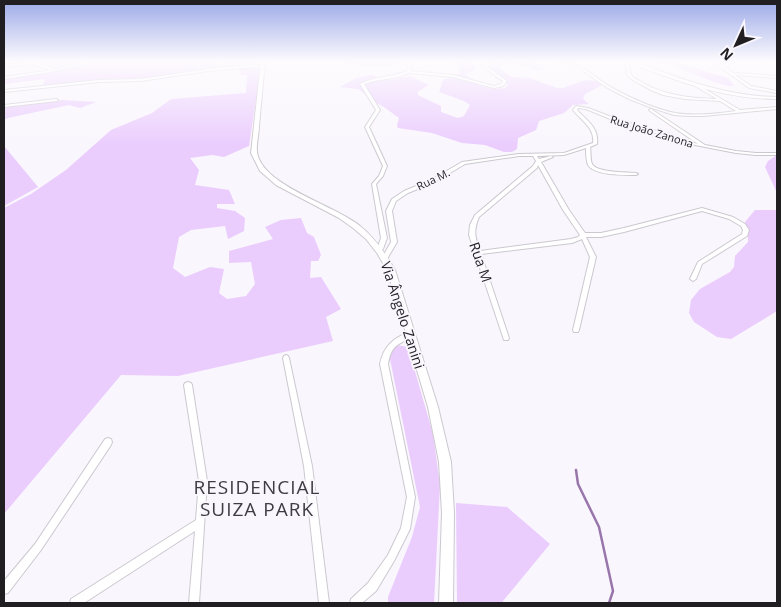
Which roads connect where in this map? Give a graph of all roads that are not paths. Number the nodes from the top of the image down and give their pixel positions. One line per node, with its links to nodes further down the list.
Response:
1 (20, 89): 9 (street)
2 (261, 89): 26 (street, Via Ângelo Zanini)
3 (365, 89): 26 (street)
4 (615, 89): 14 (street)
5 (656, 89): 13 (street)
6 (703, 89): 13 (street)
7 (716, 89): 11 (street)
8 (763, 89): 10 (street)
9 (4, 91)
10 (777, 92)
11 (777, 98)
12 (56, 100): 15 (street)
13 (721, 100): 17 (street)
14 (642, 103): 17 (street); 18 (street)
15 (4, 106)
16 (777, 108): 17 (street)
17 (739, 111)
18 (706, 147): 19 (street, Rua João Zanona); 21 (street, Rua João Zanona)
19 (588, 148): 22 (street); 24 (street)
20 (534, 154): 22 (street); 23 (street); 28 (street, Rua M.)
21 (777, 154)
22 (555, 155): 23 (street)
23 (538, 161): 25 (street); 27 (street, Rua M)
24 (636, 174)
25 (583, 235): 27 (street); 29 (street); 30 (street)
26 (380, 249): 28 (street, Via Ângelo Zanini)
27 (478, 253): 32 (street, Rua M)
28 (385, 258): 31 (street, Via Ângelo Zanini)
29 (693, 278)
30 (576, 330)
31 (411, 334): 41 (street); 42 (street, Via Ângelo Zanini)
32 (506, 338)
33 (286, 358): 40 (street)
34 (188, 385): 36 (street)
35 (108, 442): 37 (street)
36 (200, 522): 38 (street); 39 (street)
37 (4, 589)
38 (75, 603)
39 (194, 603)
40 (324, 603)
41 (355, 603)
42 (446, 603)

